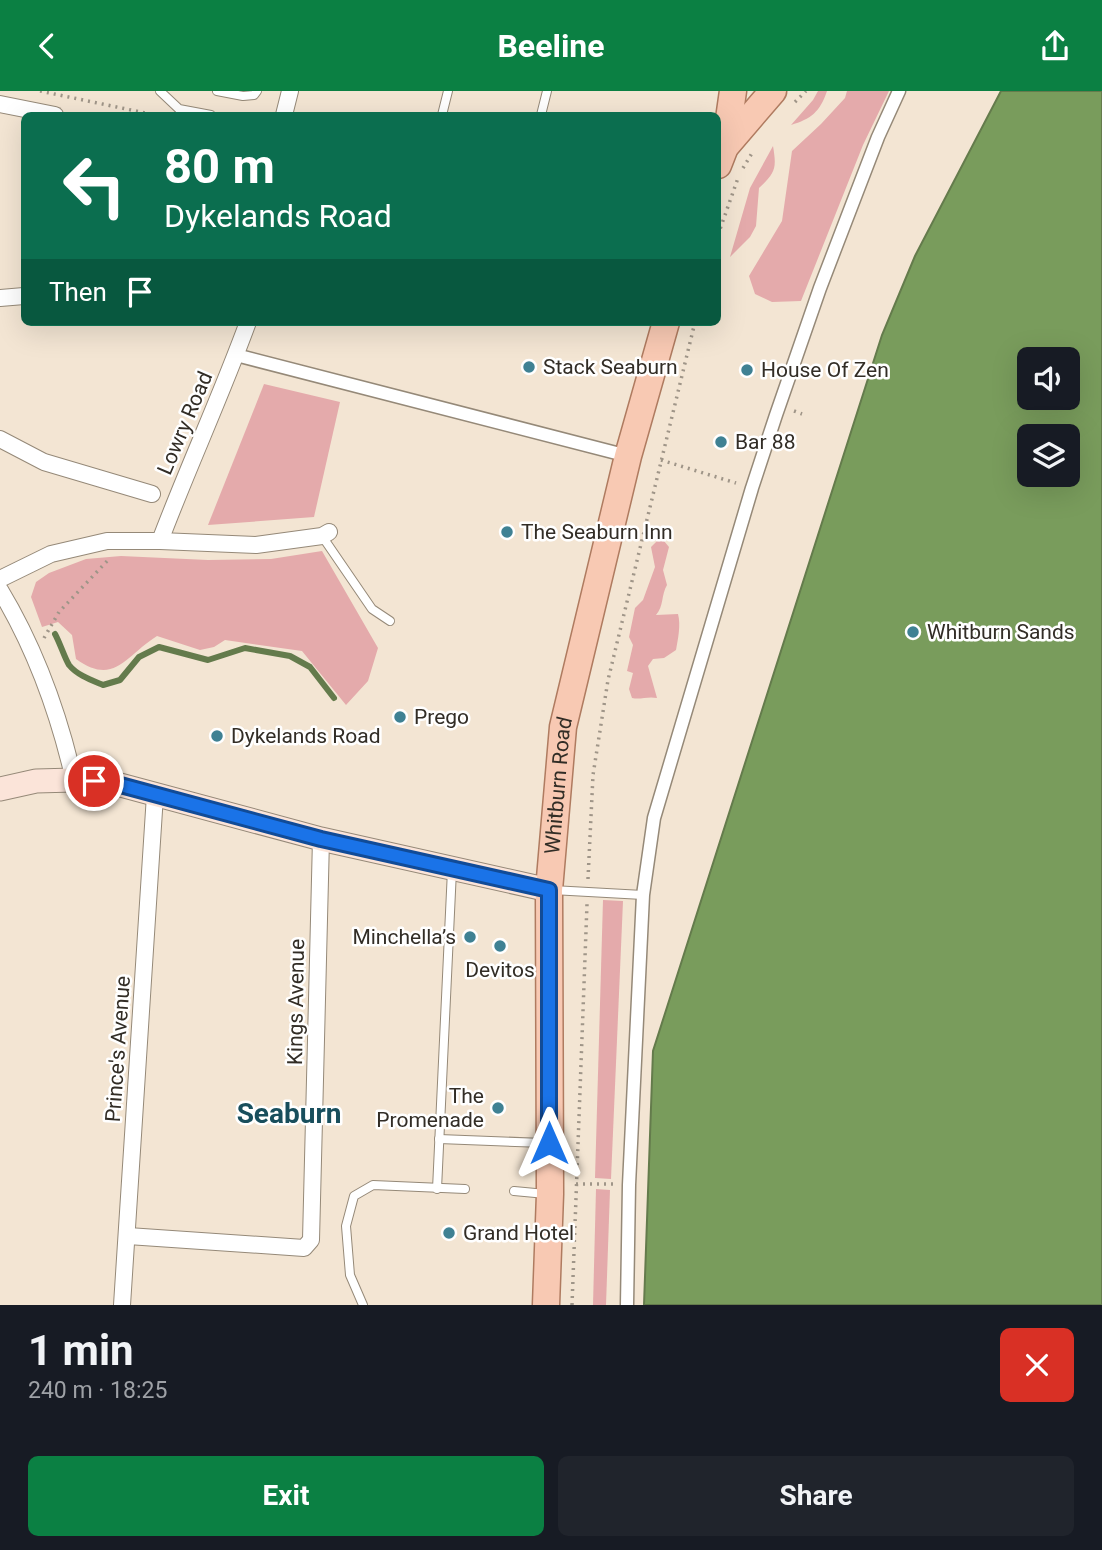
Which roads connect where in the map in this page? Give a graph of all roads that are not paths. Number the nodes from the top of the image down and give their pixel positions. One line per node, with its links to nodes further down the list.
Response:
1 (160, 91): 12 (lane)
2 (217, 91): 3 (lane)
3 (257, 91)
4 (290, 91): 13 (street)
5 (448, 91): 14 (lane)
6 (547, 91): 15 (lane)
7 (733, 91): 16 (main road)
8 (900, 91): 36 (street)
9 (781, 100): 16 (main road)
10 (0, 104): 11 (street)
11 (40, 112)
12 (195, 112)
13 (285, 112)
14 (443, 112)
15 (542, 112)
16 (721, 156)
17 (21, 296): 18 (street)
18 (0, 298)
19 (245, 326): 21 (street, Lowry Road)
20 (665, 326): 23 (main road, Whitburn Road)
21 (236, 355): 23 (street); 26 (street, Lowry Road)
22 (0, 439): 24 (street)
23 (628, 456): 35 (main road, Whitburn Road)
24 (152, 494)
25 (326, 534): 26 (street); 29 (lane)
26 (160, 541): 27 (street)
27 (0, 579)
28 (0, 590): 30 (street)
29 (390, 621)
30 (75, 780): 31 (main road); 32 (main road)
31 (0, 789)
32 (155, 795): 33 (main road); 43 (street, Prince's Avenue)
33 (321, 839): 34 (main road); 43 (street, Kings Avenue)
34 (452, 870): 35 (main road); 37 (lane)
35 (549, 890): 36 (lane); 38 (main road, Whitburn Road)
36 (643, 895): 47 (street)
37 (439, 1139): 38 (lane); 39 (lane)
38 (549, 1143): 42 (main road, Whitburn Road)
39 (437, 1189): 40 (lane); 45 (lane)
40 (465, 1189)
41 (514, 1191): 42 (lane)
42 (550, 1194): 46 (main road, Whitburn Road)
43 (128, 1236): 44 (street, Prince's Avenue)
44 (122, 1305)
45 (363, 1305)
46 (546, 1305)
47 (627, 1305)

